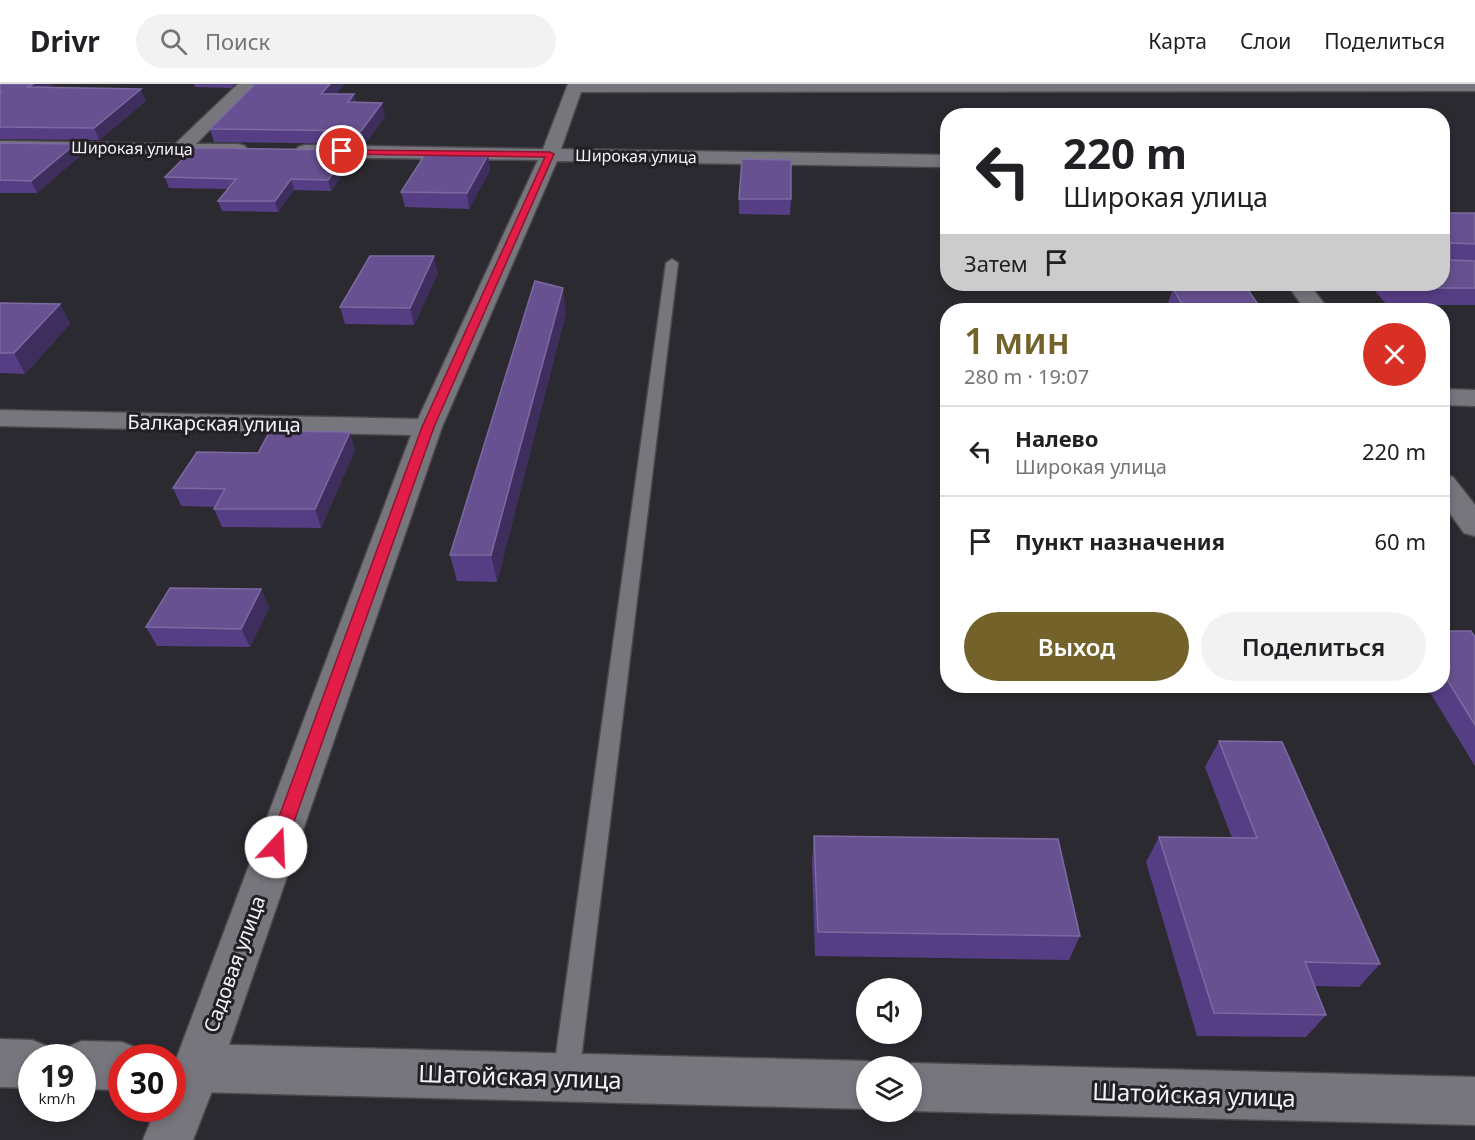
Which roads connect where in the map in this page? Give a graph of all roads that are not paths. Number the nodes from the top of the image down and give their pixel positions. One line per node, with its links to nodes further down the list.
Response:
1 (247, 84): 7 (street)
2 (575, 85): 3 (street); 10 (street, Садовая улица)
3 (1154, 86): 4 (street); 5 (street)
4 (1475, 86)
5 (1169, 106)
6 (0, 147): 7 (street, Широкая улица)
7 (180, 149): 8 (street, Широкая улица)
8 (251, 150)
9 (287, 150): 10 (street, Широкая улица)
10 (550, 154): 11 (street, Широкая улица); 16 (street, Садовая улица)
11 (940, 161)
12 (672, 263): 23 (lane)
13 (1450, 397): 14 (street)
14 (1475, 398)
15 (0, 418): 16 (street, Балкарская улица)
16 (428, 427): 19 (street, Садовая улица)
17 (1450, 492): 18 (street)
18 (1475, 526)
19 (186, 1062)
20 (0, 1063): 21 (street)
21 (18, 1064)
22 (186, 1067): 23 (street, Шатойская улица)
23 (566, 1077): 24 (street, Шатойская улица)
24 (856, 1085)
25 (922, 1087): 26 (street, Шатойская улица)
26 (1475, 1101)
27 (172, 1122): 28 (street, Садовая улица)
28 (168, 1140)

